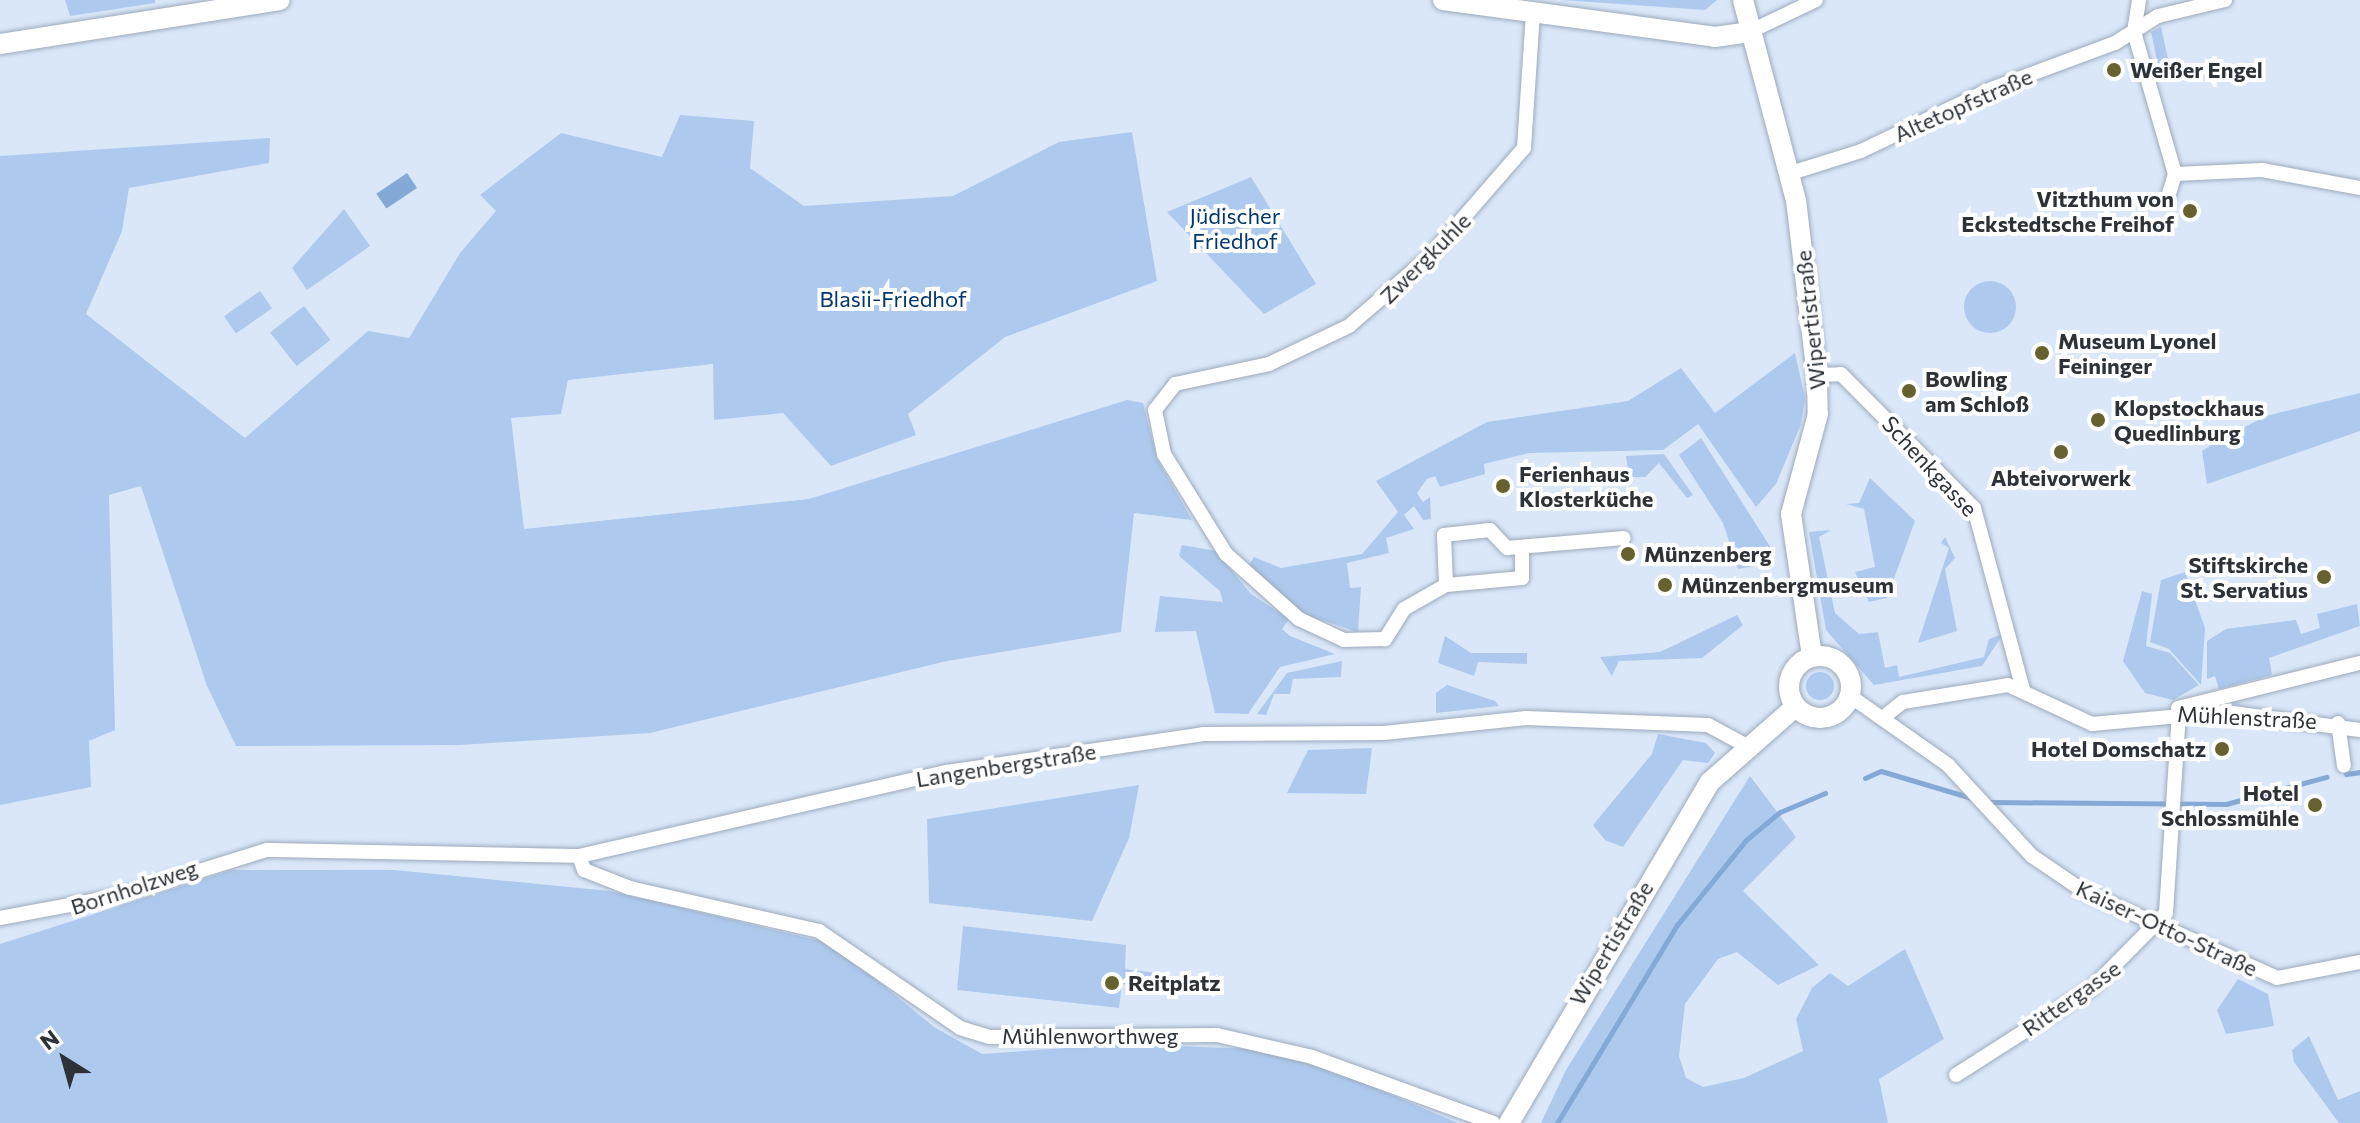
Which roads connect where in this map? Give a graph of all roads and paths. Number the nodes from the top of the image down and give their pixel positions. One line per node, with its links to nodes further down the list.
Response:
1 (280, 0): 10 (street)
2 (1443, 0): 7 (street)
3 (1743, 0): 8 (street, Wipertistraße)
4 (1816, 0): 8 (street)
5 (2139, 0): 9 (street)
6 (2225, 0): 9 (street, Altetopfstraße)
7 (1533, 14): 8 (street); 18 (street, Zwergkuhle)
8 (1749, 32): 11 (street, Wipertistraße)
9 (2134, 32): 11 (street, Altetopfstraße); 12 (street)
10 (0, 44)
11 (1791, 173): 15 (street, Wipertistraße)
12 (2175, 174): 13 (street); 14 (street)
13 (2360, 188)
14 (2168, 197)
15 (1817, 375): 19 (street, Wipertistraße); 21 (street, Schenkgasse)
16 (1624, 538): 17 (street)
17 (1522, 547): 18 (street); 18 (street)
18 (1446, 585)
19 (1812, 656): 22 (street); 23 (street)
20 (2360, 663): 24 (street)
21 (2023, 690): 24 (street, Mühlenstraße); 25 (street, Mühlenstraße)
22 (1850, 696): 23 (street); 25 (street, Kaiser-Otto-Straße)
23 (1795, 707): 28 (street, Wipertistraße)
24 (2172, 712): 26 (street, Mühlenstraße); 33 (street, Rittergasse)
25 (1885, 716): 33 (street, Kaiser-Otto-Straße)
26 (2338, 723): 27 (street, Mühlenstraße); 29 (street, Mühlenstraße)
27 (2360, 730)
28 (1745, 745): 31 (street, Langenbergstraße); 37 (street, Wipertistraße)
29 (2344, 766)
30 (267, 850): 31 (street, Langenbergstraße); 32 (street, Bornholzweg)
31 (579, 856): 36 (street, Mühlenworthweg)
32 (4, 922)
33 (2158, 925): 34 (street, Kaiser-Otto-Straße); 35 (street, Rittergasse)
34 (2360, 962)
35 (1956, 1075)
36 (1493, 1123)
37 (1509, 1123)

